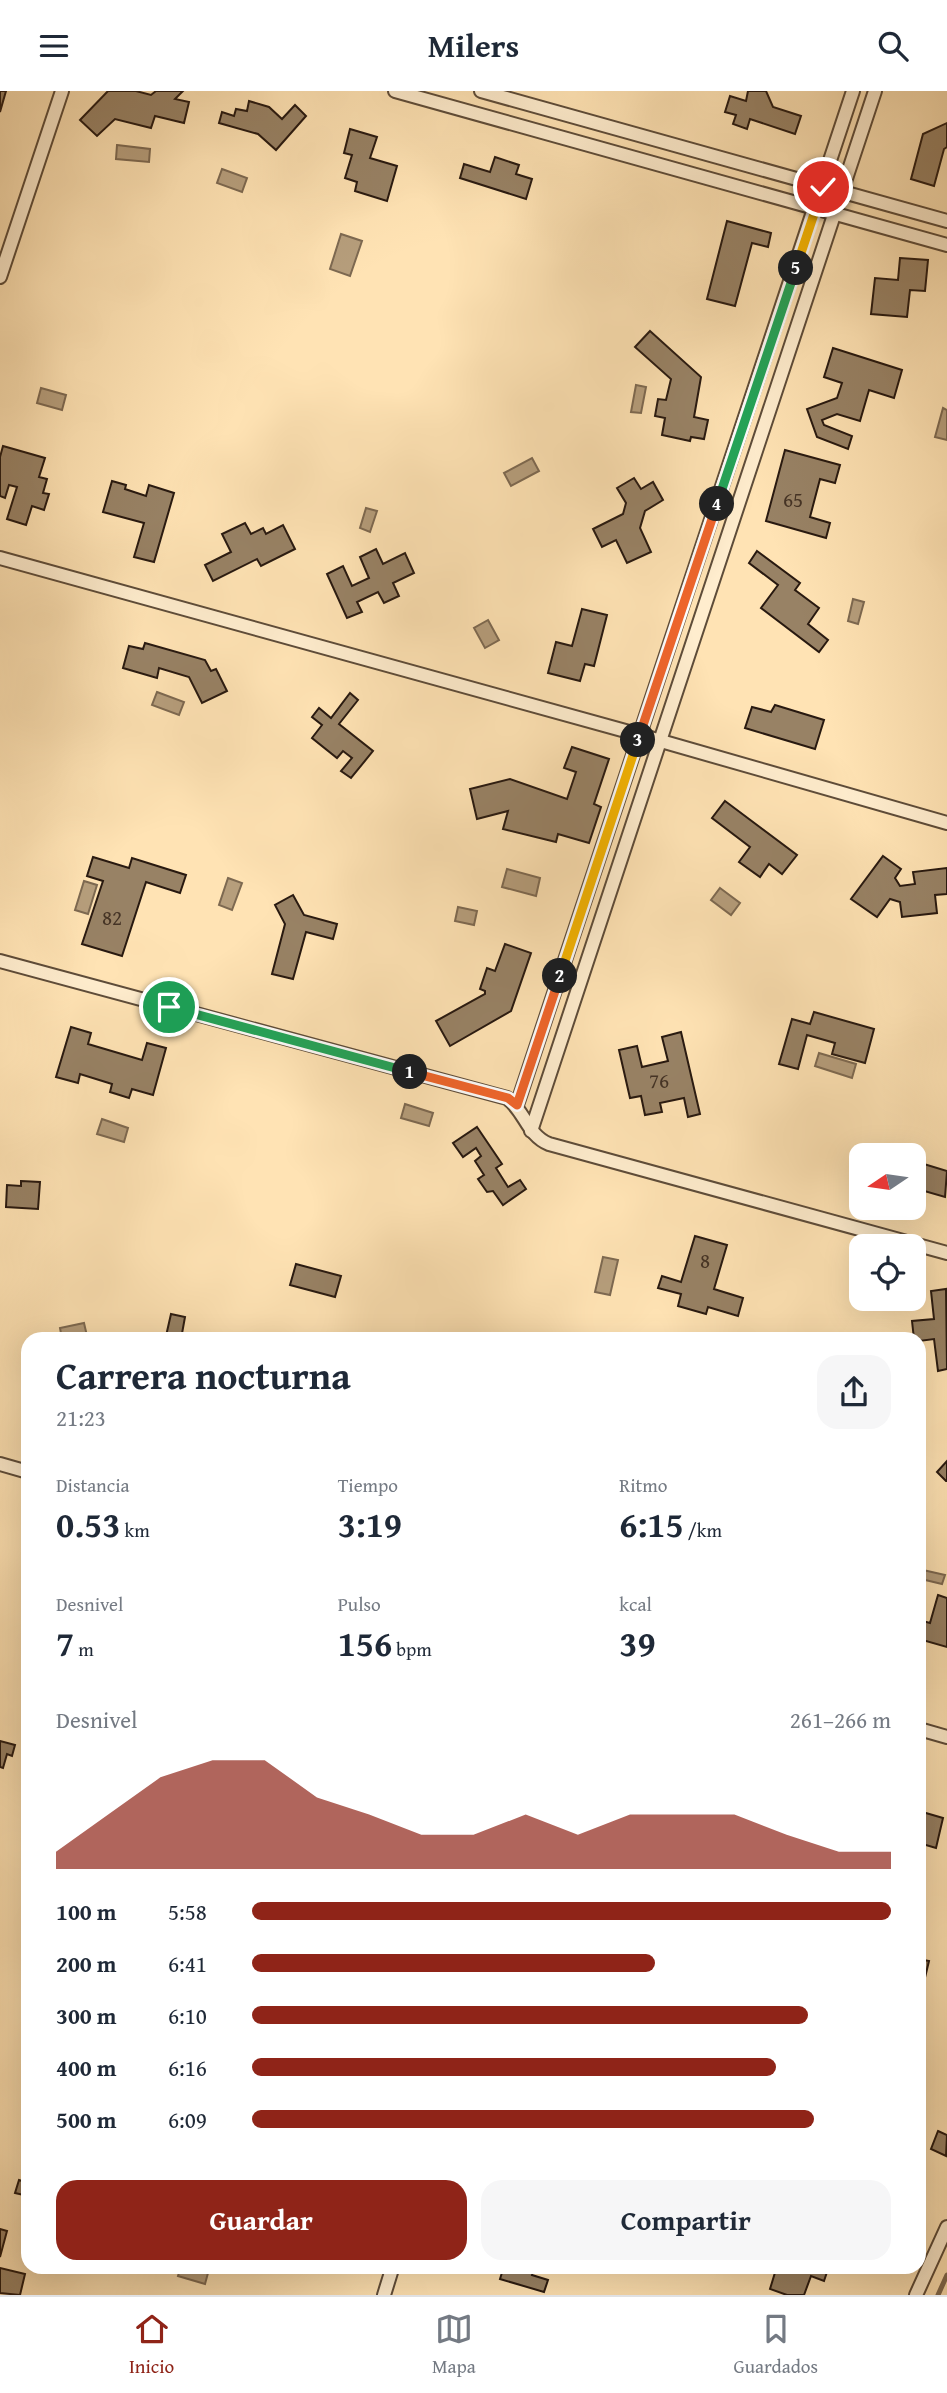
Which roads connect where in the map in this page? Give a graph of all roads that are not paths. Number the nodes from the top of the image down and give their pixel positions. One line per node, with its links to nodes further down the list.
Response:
1 (62, 91): 12 (street)
2 (395, 91): 8 (street)
3 (481, 91): 6 (street)
4 (853, 91): 6 (street)
5 (875, 91): 7 (street)
6 (823, 187): 7 (street); 8 (street)
7 (843, 192): 9 (street); 10 (street)
8 (816, 208): 9 (street); 14 (street)
9 (835, 214): 11 (street); 15 (street)
10 (947, 221)
11 (947, 245)
12 (0, 278)
13 (0, 558): 14 (street)
14 (640, 735): 15 (street); 18 (street)
15 (659, 740): 16 (street); 19 (street)
16 (947, 823)
17 (0, 961): 18 (street)
18 (517, 1105): 19 (street)
19 (531, 1131): 20 (street)
20 (947, 1253)
21 (0, 1464): 22 (street)
22 (21, 1470)
23 (926, 1731): 24 (street)
24 (947, 1737)
25 (947, 2227): 26 (street)
26 (926, 2273)
27 (391, 2274): 29 (street)
28 (926, 2274): 30 (street)
29 (384, 2295)
30 (916, 2295)

